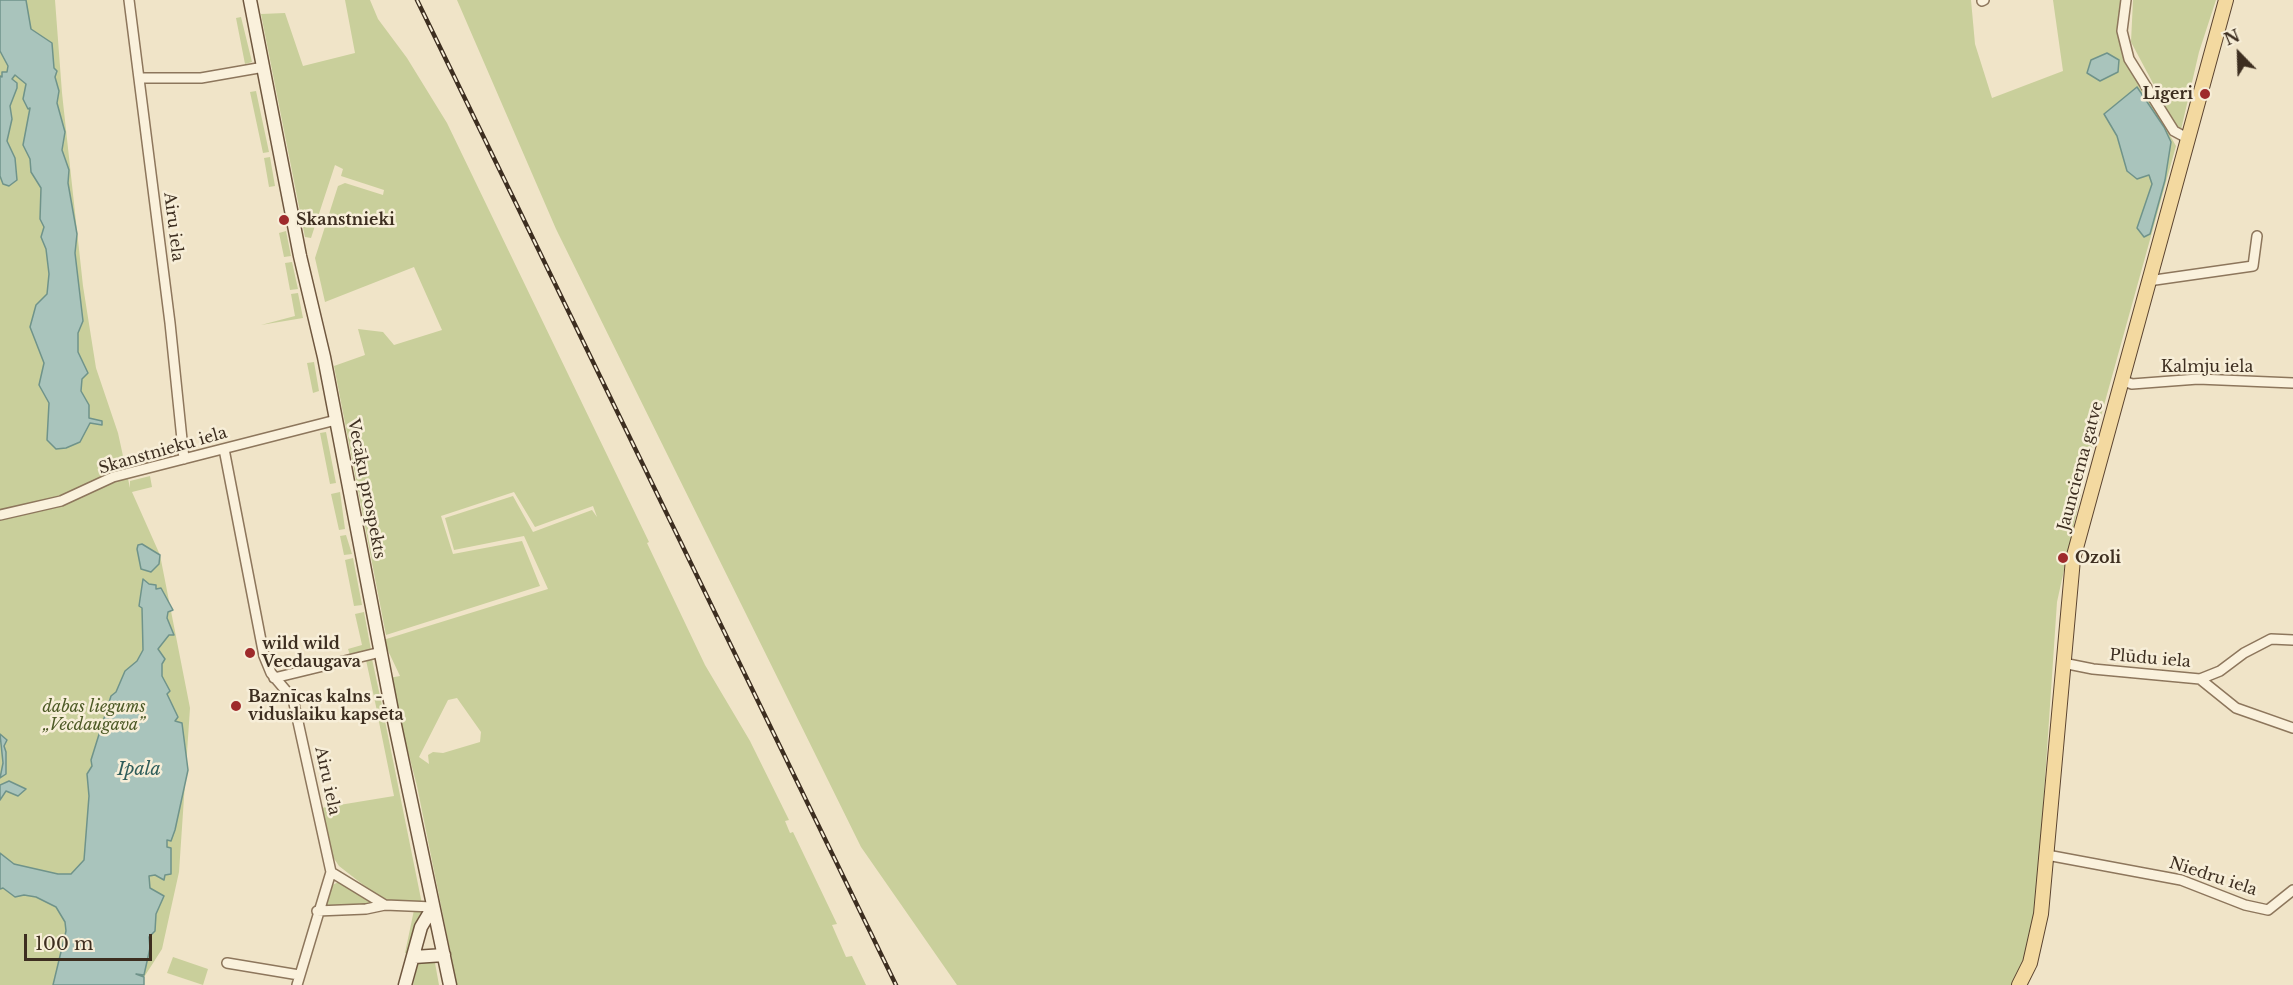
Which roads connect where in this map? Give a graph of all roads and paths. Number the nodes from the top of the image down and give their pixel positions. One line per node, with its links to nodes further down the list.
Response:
1 (129, 0): 6 (street, Airu iela)
2 (250, 0): 5 (main road, Vecāķu prospekts)
3 (2126, 0): 7 (street)
4 (2226, 0): 7 (main road, Jaunciema gatve)
5 (264, 67): 6 (street); 12 (main road, Vecāķu prospekts)
6 (139, 78): 14 (street, Airu iela)
7 (2187, 138): 9 (main road, Jaunciema gatve)
8 (2257, 236): 9 (street)
9 (2148, 281): 10 (main road, Jaunciema gatve)
10 (2121, 381): 11 (street, Kalmju iela); 18 (main road, Jaunciema gatve)
11 (2293, 383)
12 (336, 420): 13 (street, Skanstnieku iela); 17 (main road, Vecāķu prospekts)
13 (224, 449): 14 (street, Skanstnieku iela); 19 (street, Airu iela)
14 (184, 459): 15 (street, Skanstnieku iela)
15 (0, 515)
16 (2293, 640): 20 (street)
17 (381, 652): 19 (street); 27 (main road, Vecāķu prospekts)
18 (2062, 663): 20 (street, Plūdu iela); 22 (main road, Jaunciema gatve)
19 (274, 678): 23 (street, Airu iela)
20 (2200, 680): 21 (street, Plūdu iela)
21 (2293, 728)
22 (2047, 855): 24 (street, Niedru iela); 35 (main road, Jaunciema gatve)
23 (331, 872): 25 (street); 26 (street)
24 (2293, 890)
25 (385, 904): 26 (street); 27 (street)
26 (317, 911): 31 (street)
27 (430, 911): 28 (main road, Vecāķu prospekts); 29 (main road)
28 (444, 955): 29 (main road); 34 (main road, Vecāķu prospekts)
29 (414, 957): 33 (main road)
30 (227, 963): 31 (street)
31 (299, 975): 32 (street)
32 (297, 985)
33 (405, 985)
34 (450, 985)
35 (2019, 985)

